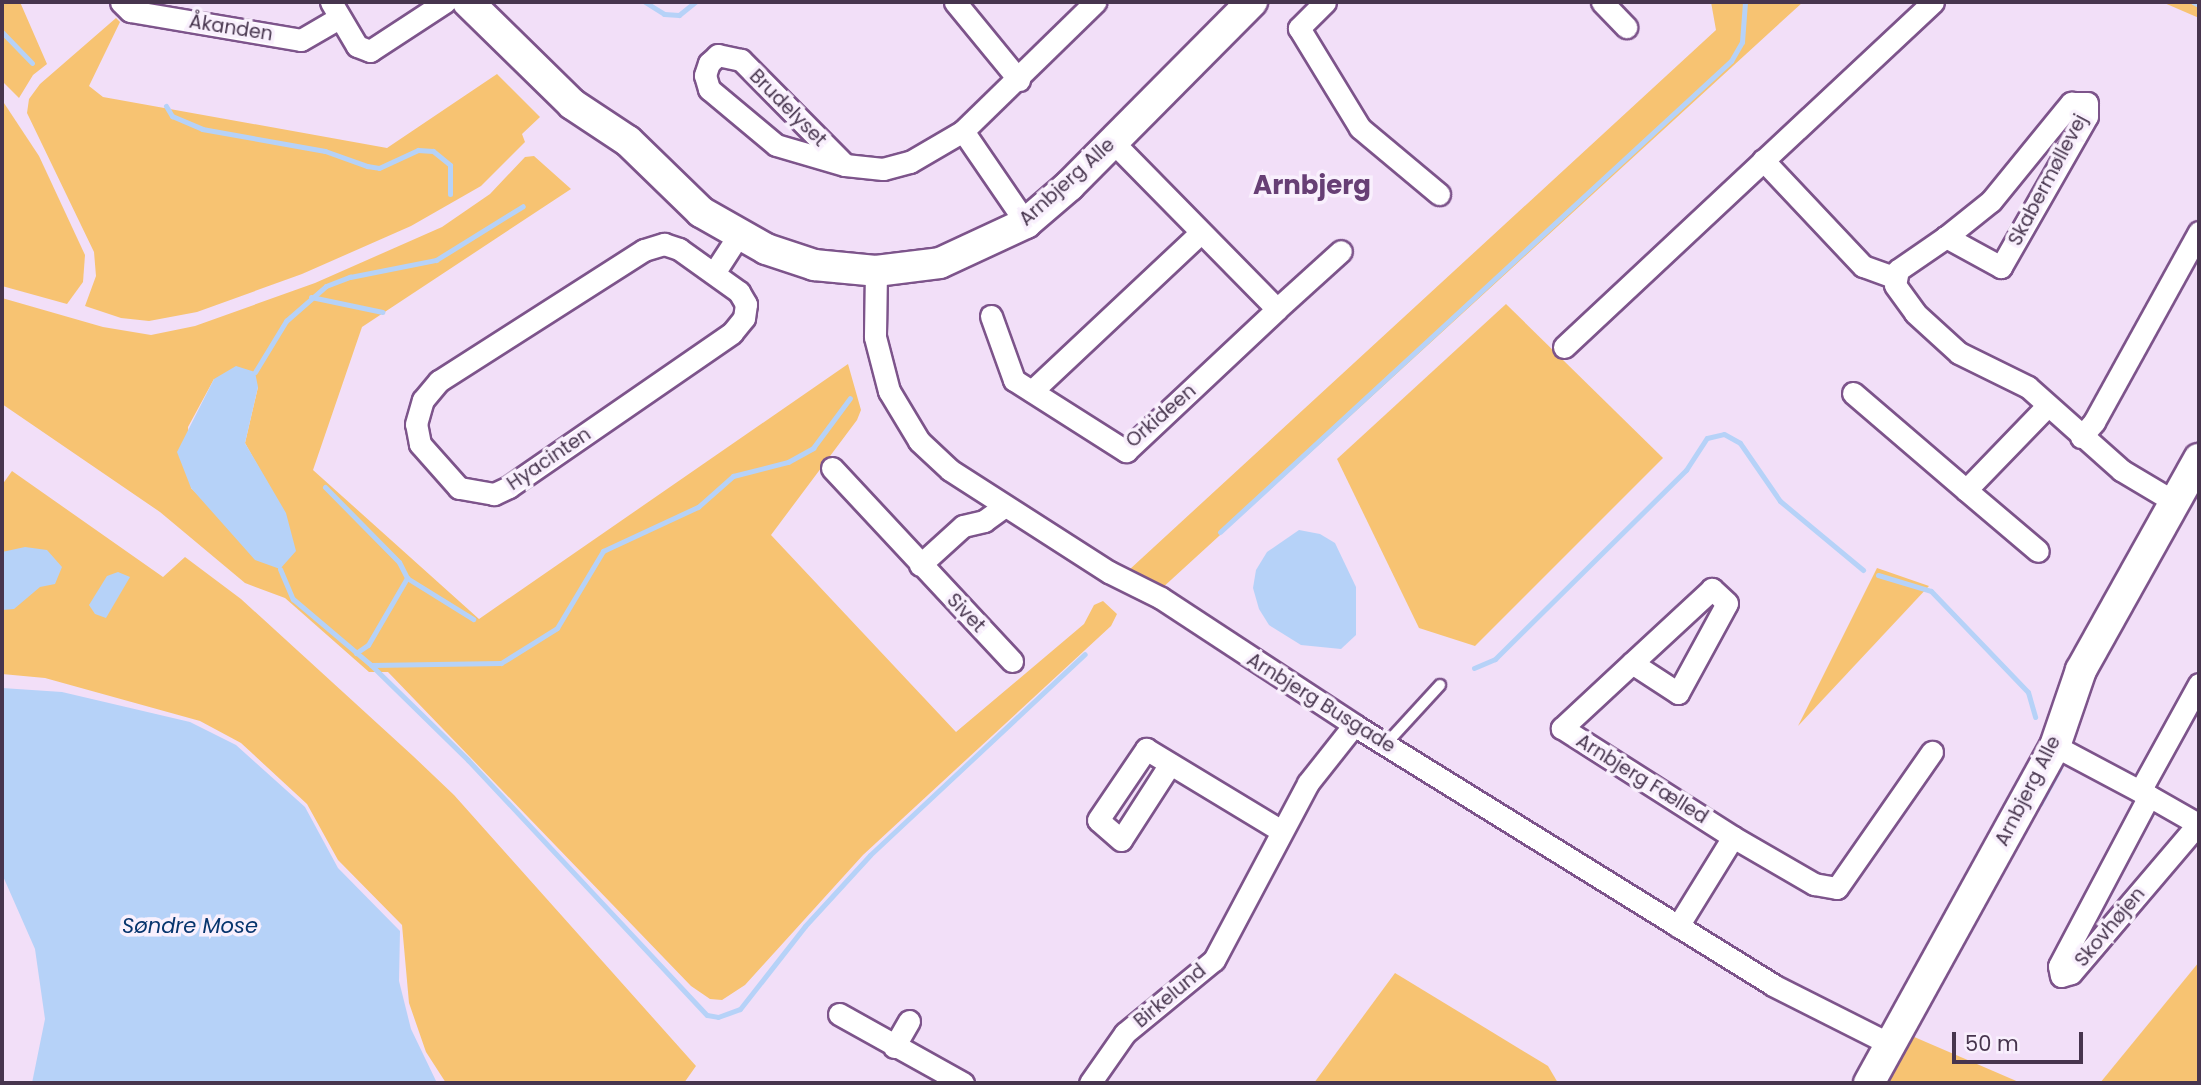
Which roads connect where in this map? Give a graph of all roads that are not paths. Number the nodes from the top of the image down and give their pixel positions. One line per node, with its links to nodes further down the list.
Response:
1 (121, 2): 10 (street, Åkanden)
2 (445, 2): 10 (street, Åkanden)
3 (468, 2): 21 (street, Arnbjerg Alle)
4 (955, 2): 12 (street)
5 (1095, 2): 12 (street, Brudelyset)
6 (1252, 2): 14 (street, Arnbjerg Alle)
7 (1325, 2): 17 (street)
8 (1602, 2): 11 (street)
9 (1933, 2): 15 (street)
10 (335, 10)
11 (1626, 27)
12 (1018, 80): 13 (street, Brudelyset)
13 (963, 131): 16 (street, Brudelyset); 18 (street)
14 (1113, 142): 18 (street, Arnbjerg Alle); 20 (street)
15 (1763, 160): 26 (street); 29 (street)
16 (845, 165): 16 (street, Brudelyset)
17 (1439, 194)
18 (1026, 223): 24 (street, Arnbjerg Alle)
19 (2199, 232): 33 (street)
20 (1200, 233): 27 (street); 30 (street)
21 (738, 236): 24 (street, Arnbjerg Alle); 25 (street)
22 (1946, 237): 22 (street, Skabermøllevej); 26 (street, Skabermøllevej)
23 (1341, 251): 27 (street, Orkideen)
24 (876, 271): 38 (street, Arnbjerg Busgade)
25 (714, 273): 25 (street, Hyacinten)
26 (1893, 277): 32 (street)
27 (1277, 309): 30 (street, Orkideen)
28 (991, 316): 30 (street, Orkideen)
29 (1564, 347)
30 (1032, 391)
31 (1853, 393): 36 (street)
32 (2048, 406): 33 (street); 36 (street)
33 (2081, 437): 37 (street)
34 (2199, 459): 37 (street, Arnbjerg Alle)
35 (832, 468): 40 (street, Sivet)
36 (1966, 490): 39 (street)
37 (2175, 502): 47 (street, Arnbjerg Alle)
38 (1003, 507): 40 (street); 45 (street, Arnbjerg Busgade)
39 (2038, 551)
40 (920, 565): 41 (street, Sivet)
41 (1012, 661)
42 (1632, 663): 42 (street, Arnbjerg Fælled); 52 (street, Arnbjerg Fælled)
43 (2199, 684): 50 (street, Skovhøjen)
44 (1440, 685): 46 (lane)
45 (1354, 725): 46 (street, Arnbjerg Busgade); 51 (street, Birkelund)
46 (1386, 744): 53 (street, Arnbjerg Busgade)
47 (2055, 746): 50 (street, Skovhøjen); 56 (street, Arnbjerg Alle)
48 (1932, 752): 52 (street, Arnbjerg Fælled)
49 (1170, 764): 51 (street)
50 (2145, 793): 50 (street, Skovhøjen)
51 (1280, 830): 59 (street, Birkelund)
52 (1733, 837): 53 (street)
53 (1678, 926): 56 (street, Arnbjerg Busgade)
54 (838, 1014): 57 (street)
55 (909, 1021): 57 (street)
56 (1888, 1043): 60 (street, Arnbjerg Alle)
57 (894, 1048): 58 (street)
58 (962, 1083)
59 (1090, 1083)
60 (1869, 1083)

